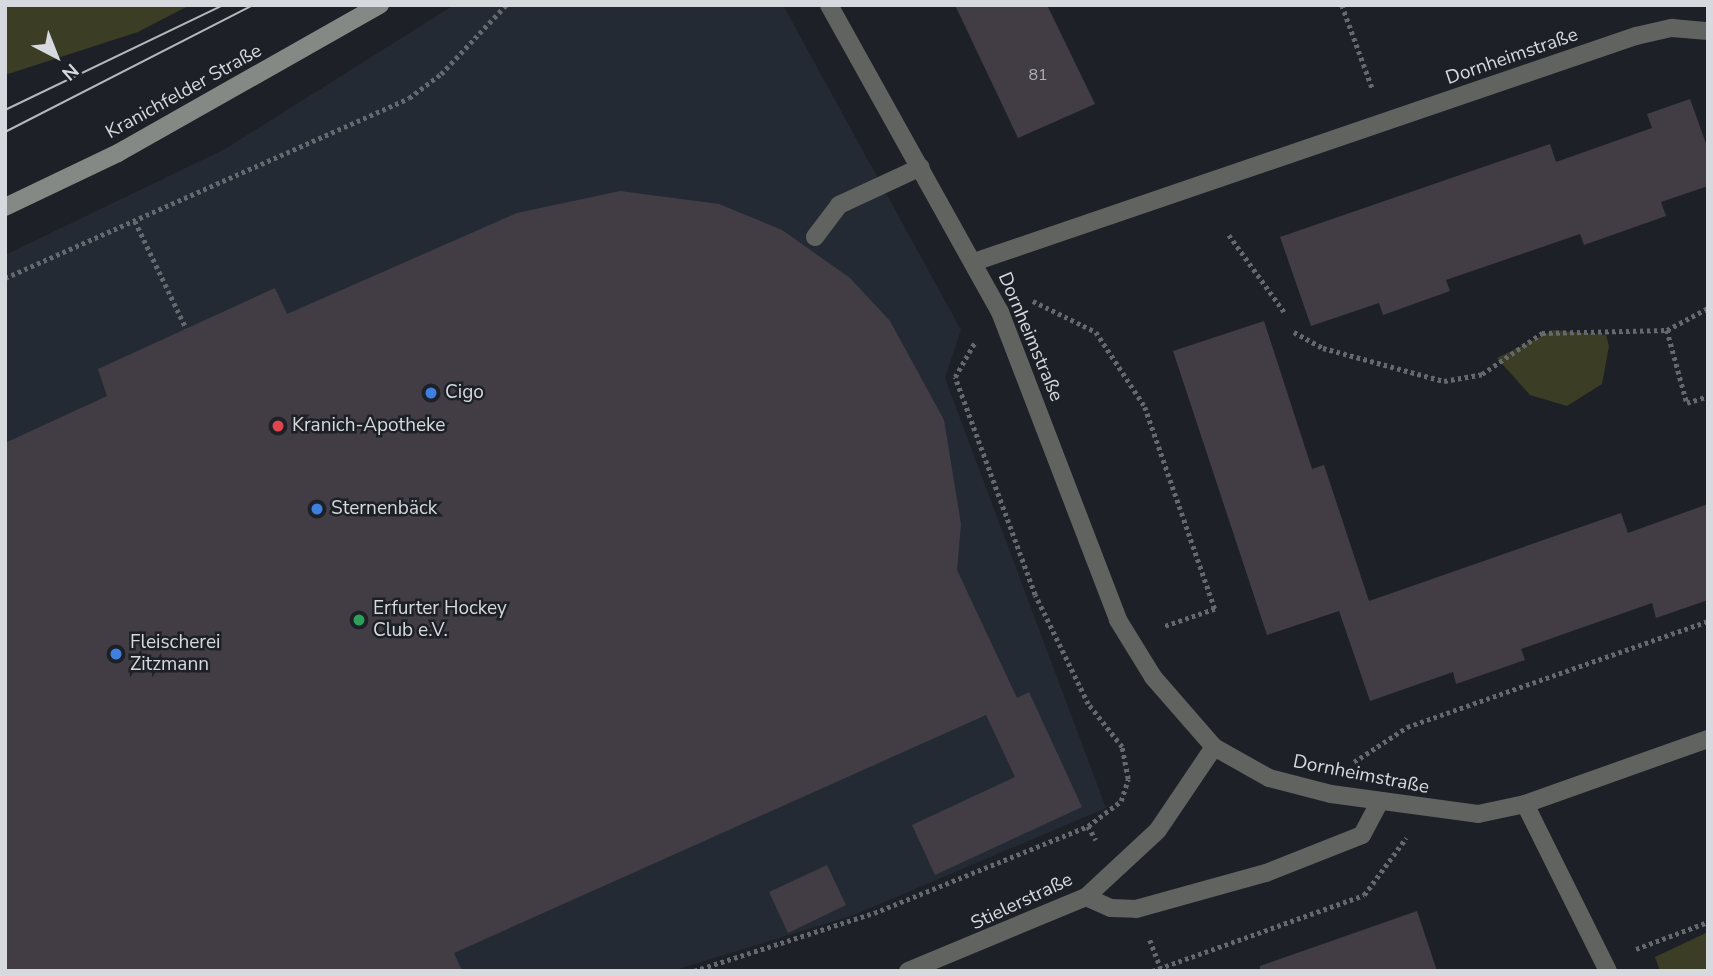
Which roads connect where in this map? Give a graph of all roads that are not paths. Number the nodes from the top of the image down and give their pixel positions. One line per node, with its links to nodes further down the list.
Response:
1 (380, 5): 5 (main road, Kranichfelder Straße)
2 (829, 5): 4 (street, Dornheimstraße)
3 (1708, 31): 7 (street, Dornheimstraße)
4 (921, 167): 6 (street); 7 (street, Dornheimstraße)
5 (5, 207)
6 (815, 237)
7 (974, 262): 9 (street, Dornheimstraße)
8 (1708, 739): 11 (street, Dornheimstraße)
9 (1214, 747): 10 (street, Dornheimstraße); 12 (street, Stielerstraße)
10 (1379, 803): 11 (street, Dornheimstraße); 12 (street)
11 (1525, 804): 13 (street)
12 (1086, 897): 14 (street, Stielerstraße)
13 (1606, 966)
14 (908, 971)

